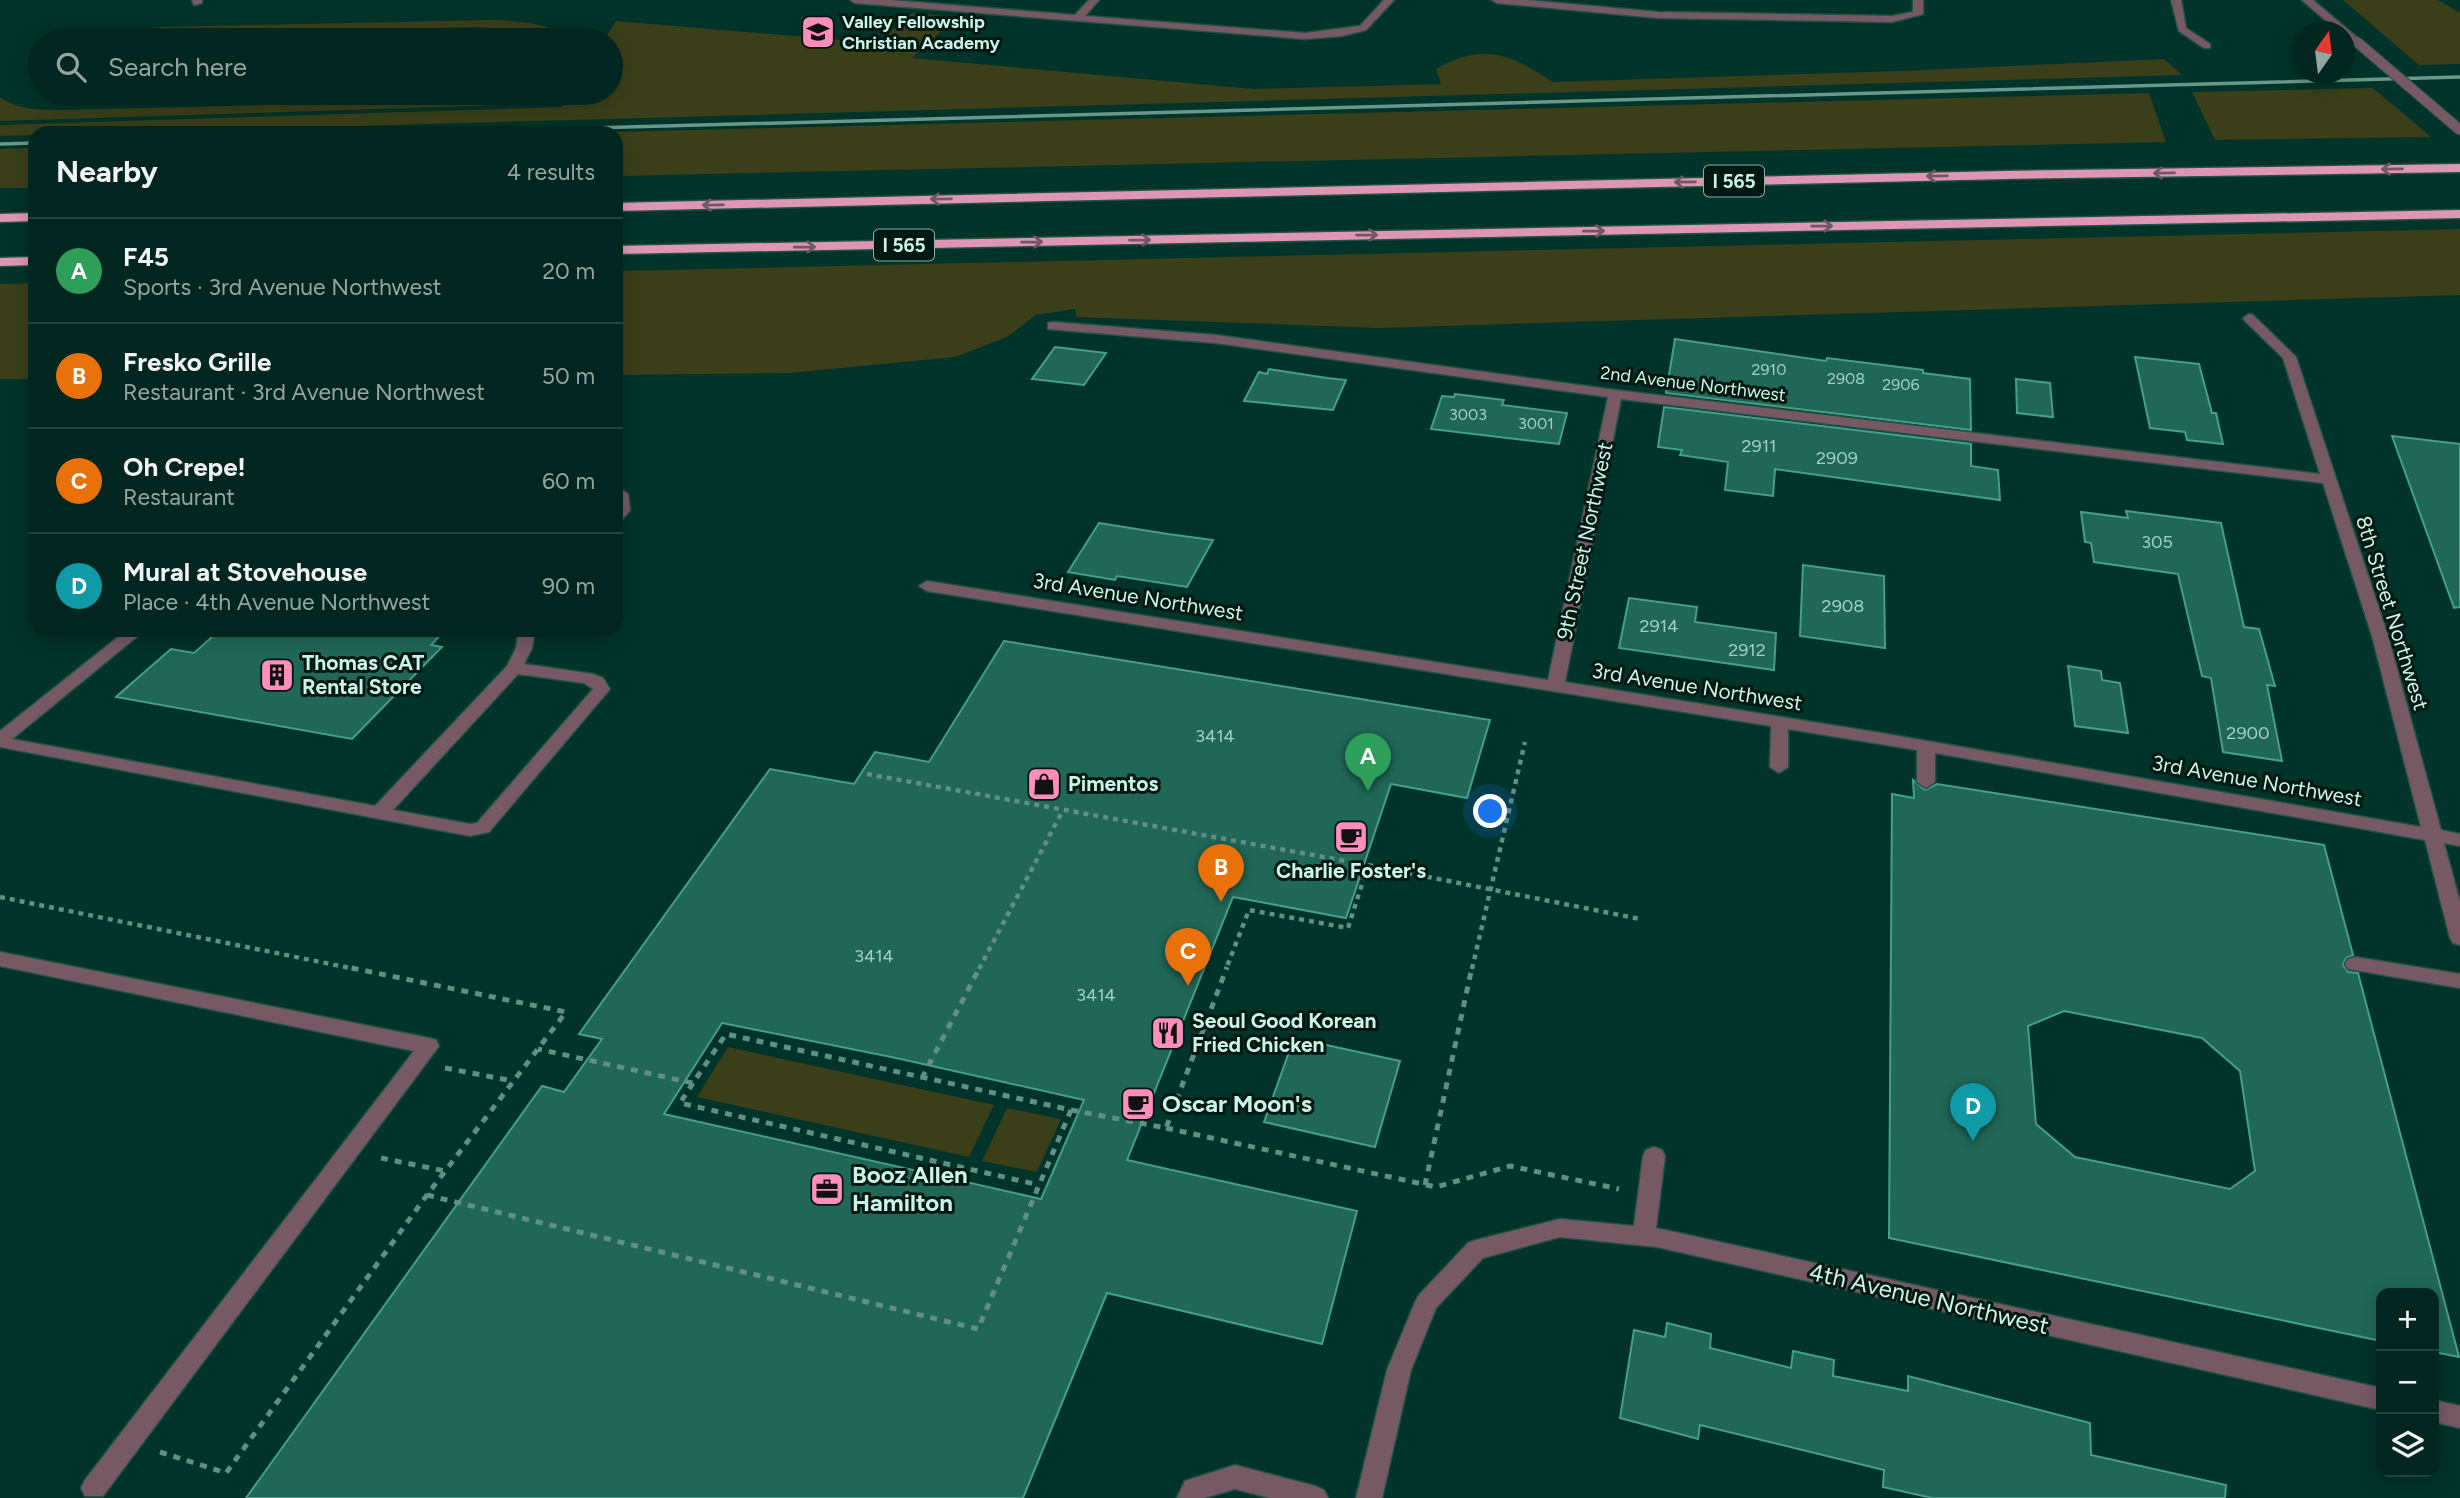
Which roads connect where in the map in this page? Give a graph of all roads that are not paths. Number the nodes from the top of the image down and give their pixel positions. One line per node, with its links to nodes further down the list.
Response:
1 (855, 0): 8 (street)
2 (1094, 0): 8 (street)
3 (1389, 0): 8 (street)
4 (1497, 0): 5 (street)
5 (1918, 0)
6 (2176, 0): 9 (street)
7 (2307, 0): 10 (street, bridge)
8 (1078, 17)
9 (2207, 46)
10 (2460, 130)
11 (2460, 168): 12 (highway, I 565, one-way to 12)
12 (623, 207)
13 (2460, 214): 16 (highway, I 565, one-way to 13)
14 (28, 217): 15 (highway)
15 (0, 218)
16 (623, 250)
17 (28, 261): 18 (highway)
18 (0, 262)
19 (2249, 318): 22 (street, 8th Street Northwest)
20 (1053, 326): 21 (street, 2nd Avenue Northwest)
21 (1615, 394): 22 (street, 2nd Avenue Northwest); 27 (street, 9th Street Northwest)
22 (2329, 479): 34 (street, 8th Street Northwest)
23 (926, 586): 27 (street, 3rd Avenue Northwest)
24 (128, 637): 29 (street)
25 (526, 637): 26 (street)
26 (514, 668): 33 (street); 33 (street)
27 (1555, 688): 28 (street, 3rd Avenue Northwest)
28 (1780, 722): 30 (street, 3rd Avenue Northwest); 31 (street)
29 (0, 741): 33 (street)
30 (1926, 746): 32 (street); 34 (street, 3rd Avenue Northwest)
31 (1779, 768)
32 (1926, 782)
33 (379, 813)
34 (2433, 835): 35 (street, 3rd Avenue Northwest); 36 (street, 8th Street Northwest)
35 (2460, 840)
36 (2460, 938)
37 (0, 960): 45 (street)
38 (2355, 964): 39 (street)
39 (2460, 981)
40 (1654, 1156): 41 (street)
41 (1644, 1237): 42 (street, 4th Avenue Northwest); 48 (street, 4th Avenue Northwest)
42 (2376, 1398)
43 (2439, 1412): 44 (street)
44 (2460, 1416)
45 (94, 1488)
46 (1190, 1498): 47 (street)
47 (1315, 1498)
48 (1370, 1498)

